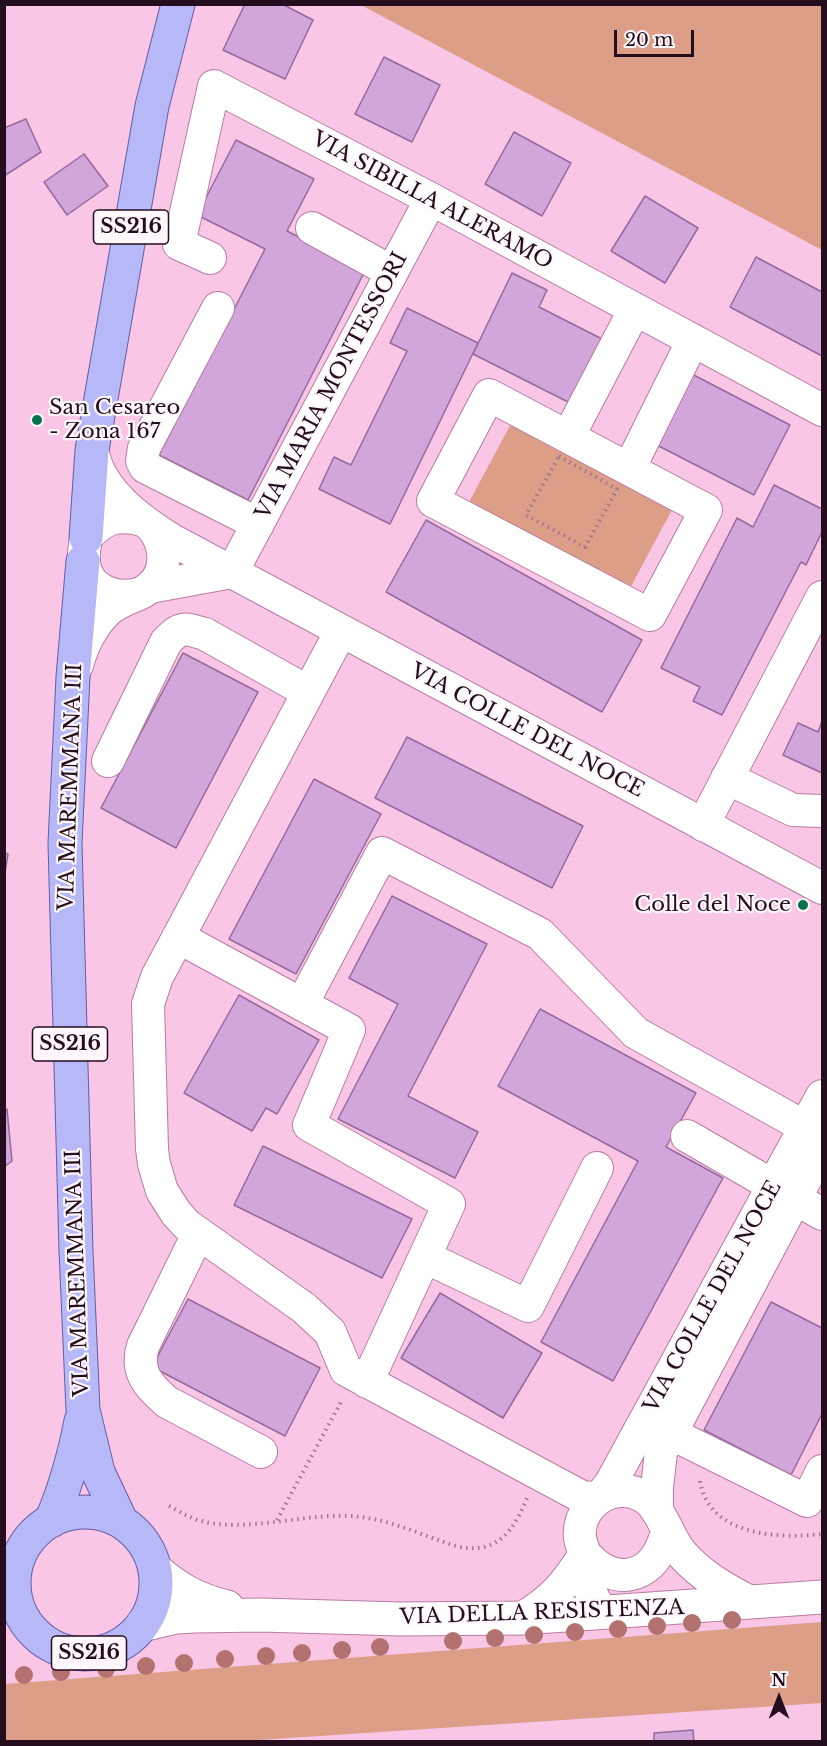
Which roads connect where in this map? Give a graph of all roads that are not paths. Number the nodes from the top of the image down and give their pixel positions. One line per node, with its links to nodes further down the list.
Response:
1 (178, 4): 11 (main road, VIA MAREMMANA III / SS216)
2 (431, 199): 4 (street, VIA SIBILLA ALERAMO); 5 (street, VIA MARIA MONTESSORI); 7 (street, VIA SIBILLA ALERAMO)
3 (312, 228): 5 (street)
4 (210, 258)
5 (392, 272): 14 (street, VIA MARIA MONTESSORI)
6 (218, 308): 14 (street)
7 (635, 309): 8 (street, VIA SIBILLA ALERAMO); 10 (street)
8 (693, 340): 9 (street, VIA SIBILLA ALERAMO); 12 (street)
9 (822, 410)
10 (568, 437): 12 (street); 12 (street)
11 (92, 450): 13 (street, VIA COLLE DEL NOCE); 15 (main road, VIA MAREMMANA III / SS216)
12 (629, 469)
13 (147, 524): 15 (street, VIA COLLE DEL NOCE); 16 (street, VIA COLLE DEL NOCE); 17 (street, VIA COLLE DEL NOCE)
14 (258, 524): 16 (street, VIA MARIA MONTESSORI)
15 (84, 549): 17 (street); 20 (main road, VIA MAREMMANA III / SS216)
16 (232, 572): 17 (street); 19 (street, VIA COLLE DEL NOCE)
17 (144, 591): 20 (street)
18 (822, 597): 23 (street)
19 (341, 631): 21 (street); 25 (street, VIA COLLE DEL NOCE)
20 (73, 677): 38 (main road, VIA MAREMMANA III / SS216)
21 (308, 692): 22 (street); 27 (street)
22 (108, 761)
23 (727, 778): 24 (street); 25 (street)
24 (822, 811)
25 (703, 825): 26 (street, VIA COLLE DEL NOCE)
26 (822, 888)
27 (178, 937): 28 (street); 35 (street)
28 (302, 1004): 31 (street); 36 (street)
29 (822, 1096): 31 (street, VIA COLLE DEL NOCE)
30 (687, 1136): 33 (street)
31 (814, 1138): 33 (street, VIA COLLE DEL NOCE)
32 (597, 1168): 36 (street)
33 (784, 1192): 34 (street); 39 (street, VIA COLLE DEL NOCE); 43 (street, VIA COLLE DEL NOCE)
34 (822, 1214)
35 (198, 1234): 37 (street); 40 (street)
36 (425, 1257): 37 (street)
37 (361, 1378): 42 (street)
38 (83, 1410): 44 (main road, VIA MAREMMANA III / SS216); 45 (main road, VIA MAREMMANA III / SS216)
39 (670, 1433): 41 (street); 46 (street, VIA COLLE DEL NOCE)
40 (261, 1452)
41 (822, 1471)
42 (544, 1477): 43 (street); 47 (street)
43 (601, 1496): 46 (street); 47 (street, VIA COLLE DEL NOCE)
44 (51, 1521): 45 (main road, VIA MAREMMANA III / SS216); 49 (main road, VIA MAREMMANA III / SS216)
45 (121, 1521): 48 (main road, VIA MAREMMANA III / SS216)
46 (662, 1525): 47 (street, VIA COLLE DEL NOCE); 51 (street); 52 (street, VIA COLLE DEL NOCE)
47 (583, 1542): 53 (street); 55 (street, VIA COLLE DEL NOCE)
48 (155, 1569): 54 (street, VIA DELLA RESISTENZA); 56 (main road, VIA MAREMMANA III / SS216)
49 (9, 1585): 57 (main road, VIA MAREMMANA III / SS216)
50 (822, 1597): 51 (street, VIA DELLA RESISTENZA)
51 (750, 1602): 52 (street, VIA DELLA RESISTENZA)
52 (650, 1609): 53 (street, VIA DELLA RESISTENZA)
53 (602, 1612): 55 (street, VIA DELLA RESISTENZA)
54 (261, 1615): 55 (street, VIA DELLA RESISTENZA); 56 (street, VIA DELLA RESISTENZA)
55 (522, 1618)
56 (142, 1625): 57 (main road, VIA MAREMMANA III / SS216)
57 (19, 1635)

